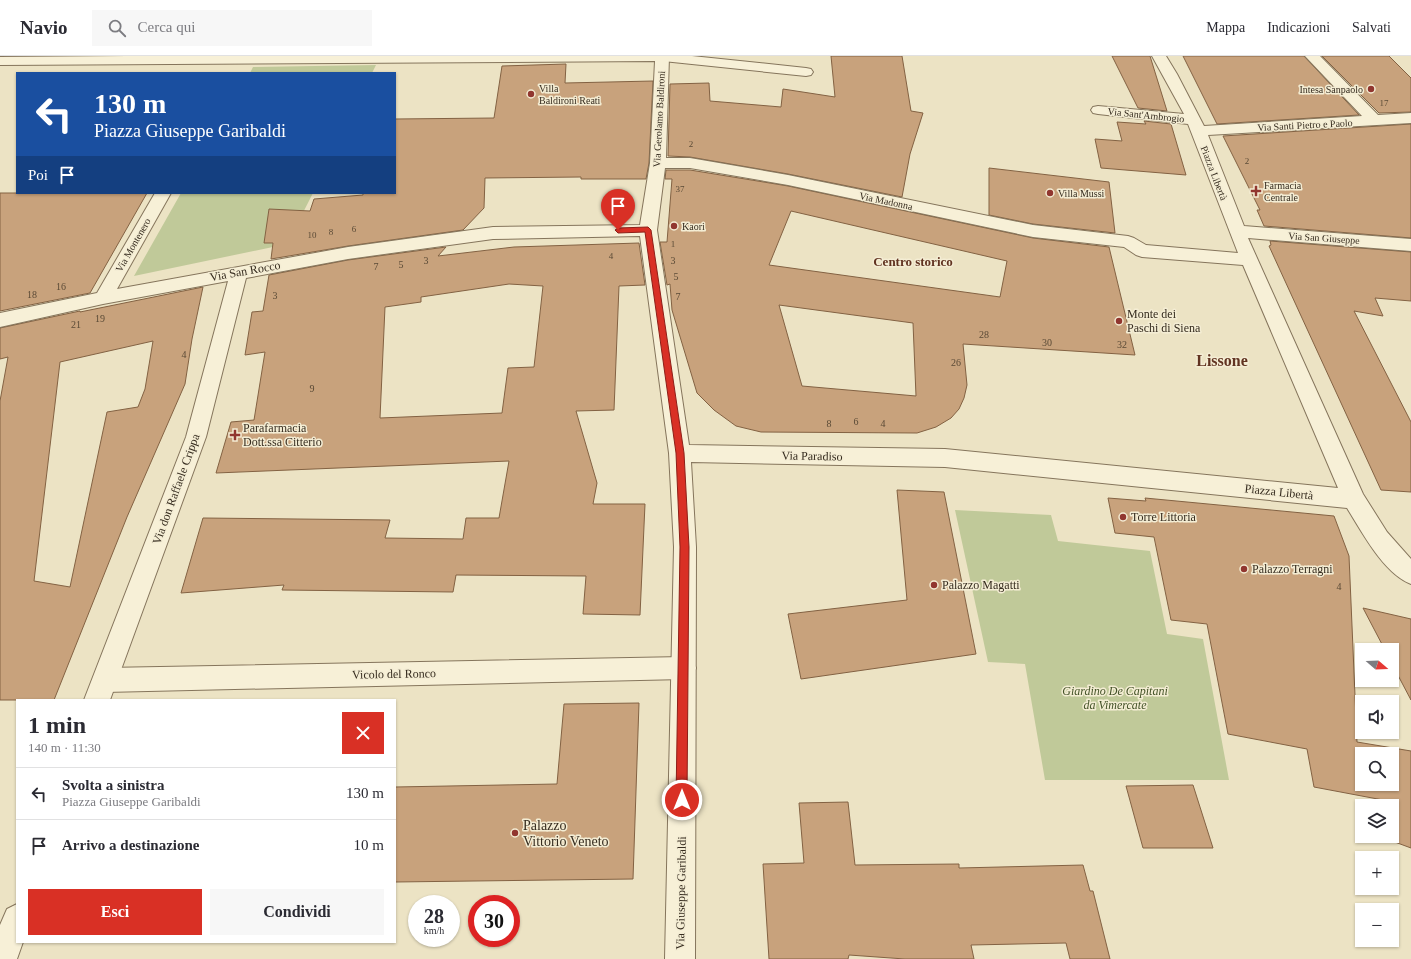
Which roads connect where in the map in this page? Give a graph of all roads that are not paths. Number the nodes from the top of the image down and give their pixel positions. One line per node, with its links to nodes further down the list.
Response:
1 (1159, 56): 12 (street, Piazza Libertà)
2 (1312, 56): 11 (street)
3 (662, 57): 5 (street); 8 (lane); 13 (street, Via Gerolamo Baldironi)
4 (159, 58): 5 (street); 6 (street)
5 (239, 60): 7 (street)
6 (2, 63)
7 (233, 72)
8 (806, 72)
9 (1098, 110): 12 (street, Via Sant'Ambrogio)
10 (1411, 118): 11 (street, Via Santi Pietro e Paolo)
11 (1375, 121): 12 (street, Via Santi Pietro e Paolo)
12 (1196, 125): 16 (street, Piazza Libertà)
13 (658, 163): 15 (street, Via Gerolamo Baldironi); 18 (street, Via Madonna)
14 (162, 194): 20 (street, Via Montenero)
15 (648, 230): 19 (street, Via San Rocco); 22 (street, Via Giuseppe Garibaldi)
16 (1237, 231): 17 (street, Via San Giuseppe); 18 (street, Piazza Libertà)
17 (1411, 245)
18 (1250, 260): 24 (street, Piazza Libertà)
19 (239, 272): 20 (street, Via San Rocco); 27 (street, Via don Raffaele Crippa)
20 (103, 298): 21 (street, Via San Rocco)
21 (0, 320)
22 (680, 453): 23 (street, Via Paradiso); 26 (street, Via Giuseppe Garibaldi)
23 (945, 458): 24 (street, Piazza Libertà)
24 (1354, 499): 25 (street)
25 (1411, 574)
26 (684, 668): 27 (lane, Vicolo del Ronco); 28 (street, Via Giuseppe Garibaldi)
27 (101, 690)
28 (680, 959)

